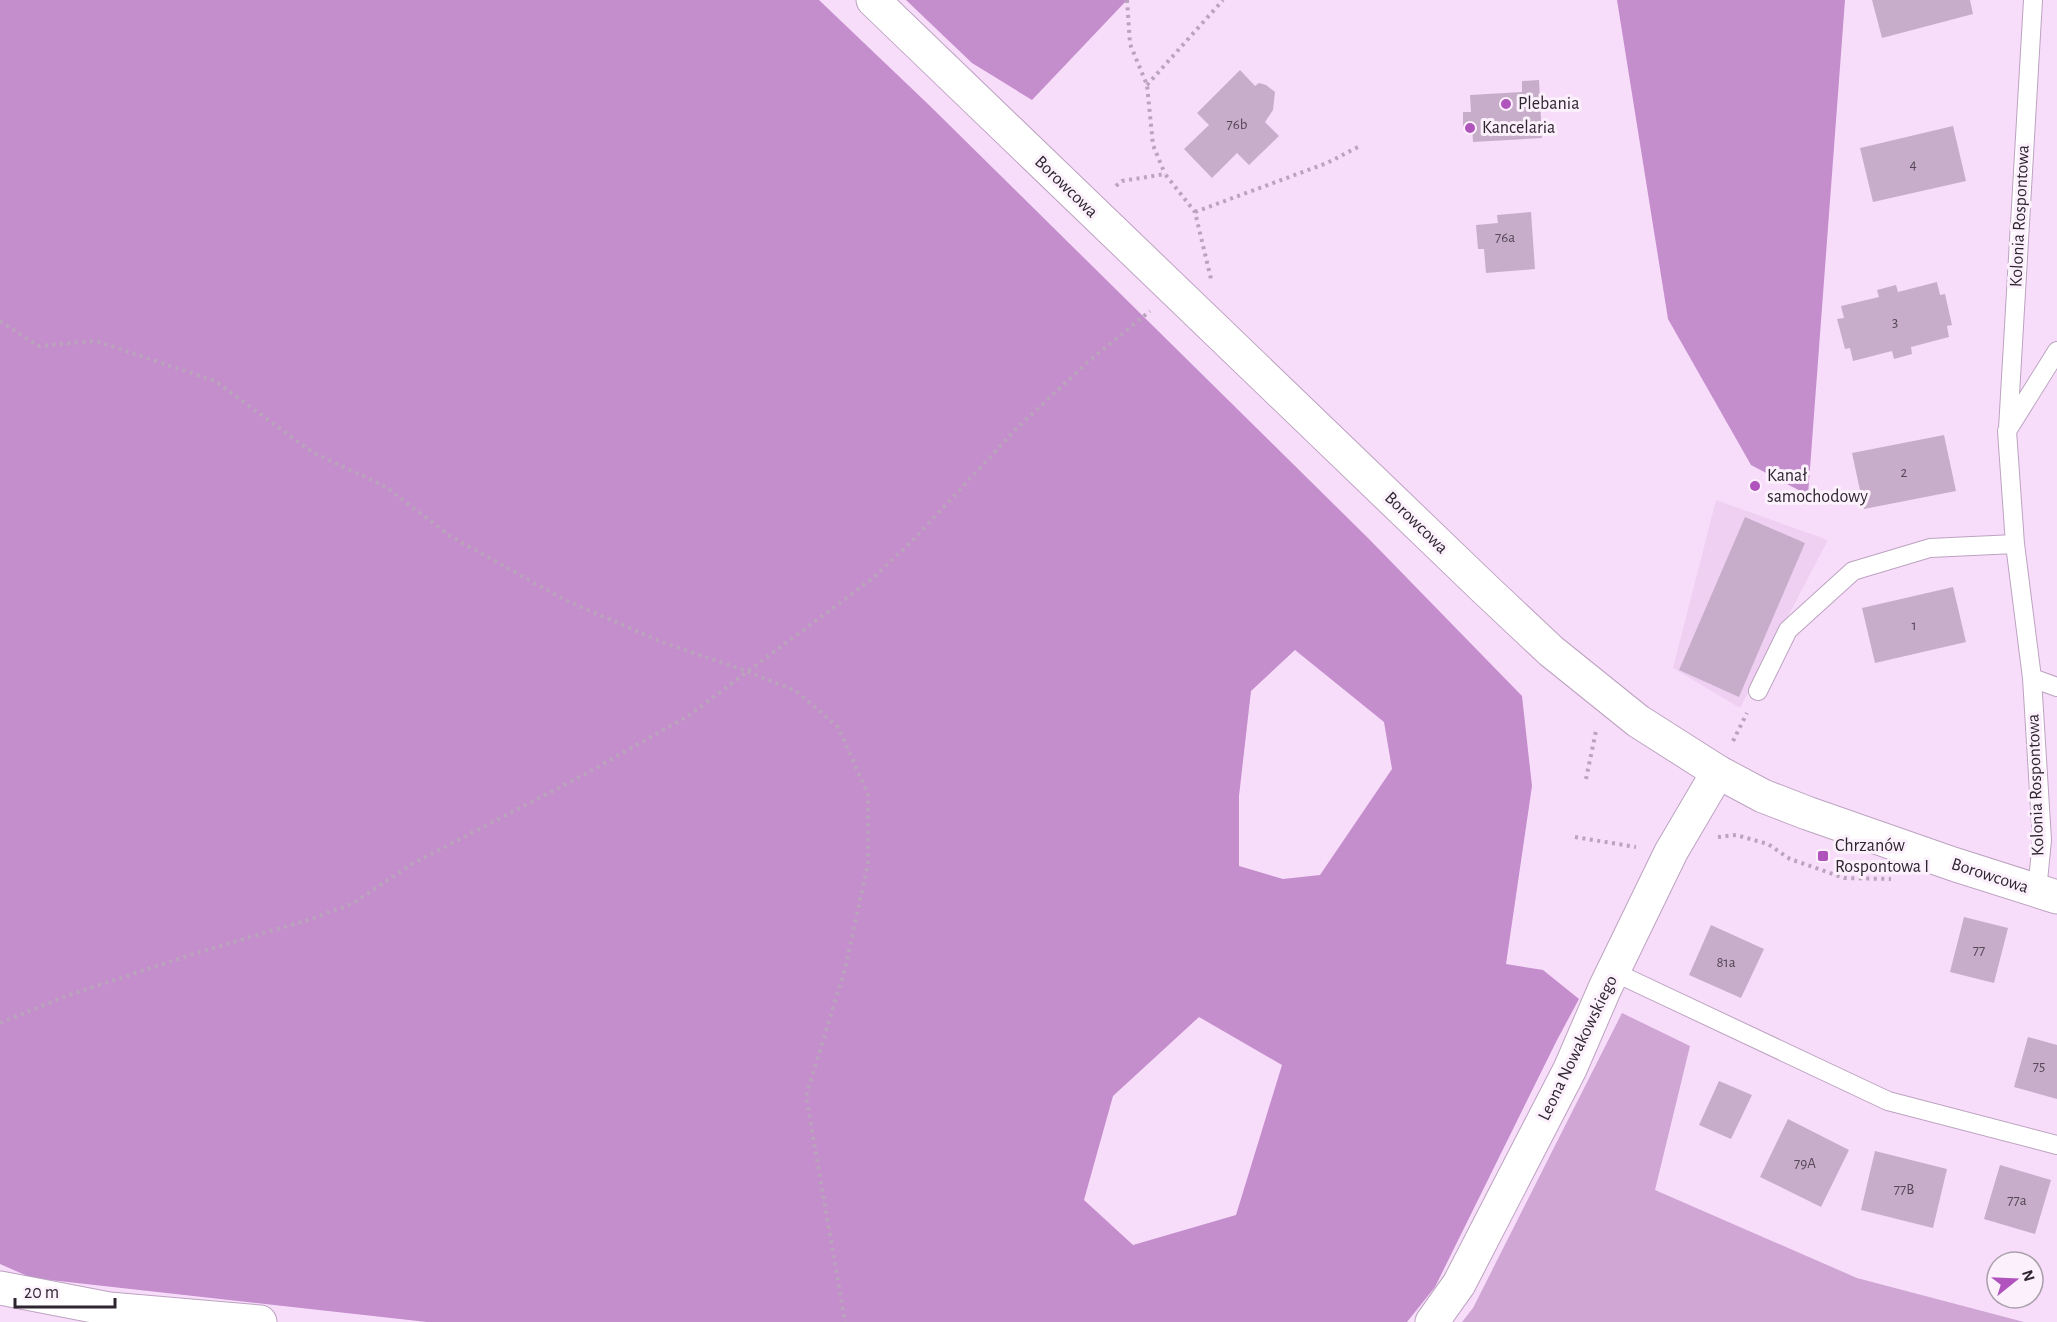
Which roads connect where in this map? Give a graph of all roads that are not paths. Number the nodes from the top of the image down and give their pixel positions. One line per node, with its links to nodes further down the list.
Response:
1 (873, 0): 9 (street, Borowcowa)
2 (2033, 0): 4 (lane, Kolonia Rospontowa)
3 (2057, 351): 4 (lane)
4 (2007, 431): 5 (lane, Kolonia Rospontowa)
5 (2015, 544): 6 (lane, Kolonia Rospontowa); 8 (lane)
6 (2032, 678): 7 (lane); 10 (lane, Kolonia Rospontowa)
7 (2057, 687)
8 (1758, 691)
9 (1718, 772): 10 (street, Borowcowa); 11 (street, Leona Nowakowskiego)
10 (2047, 894)
11 (1614, 972): 12 (lane); 15 (street, Leona Nowakowskiego)
12 (2057, 1145)
13 (0, 1288): 14 (street)
14 (260, 1322)
15 (1432, 1322)

